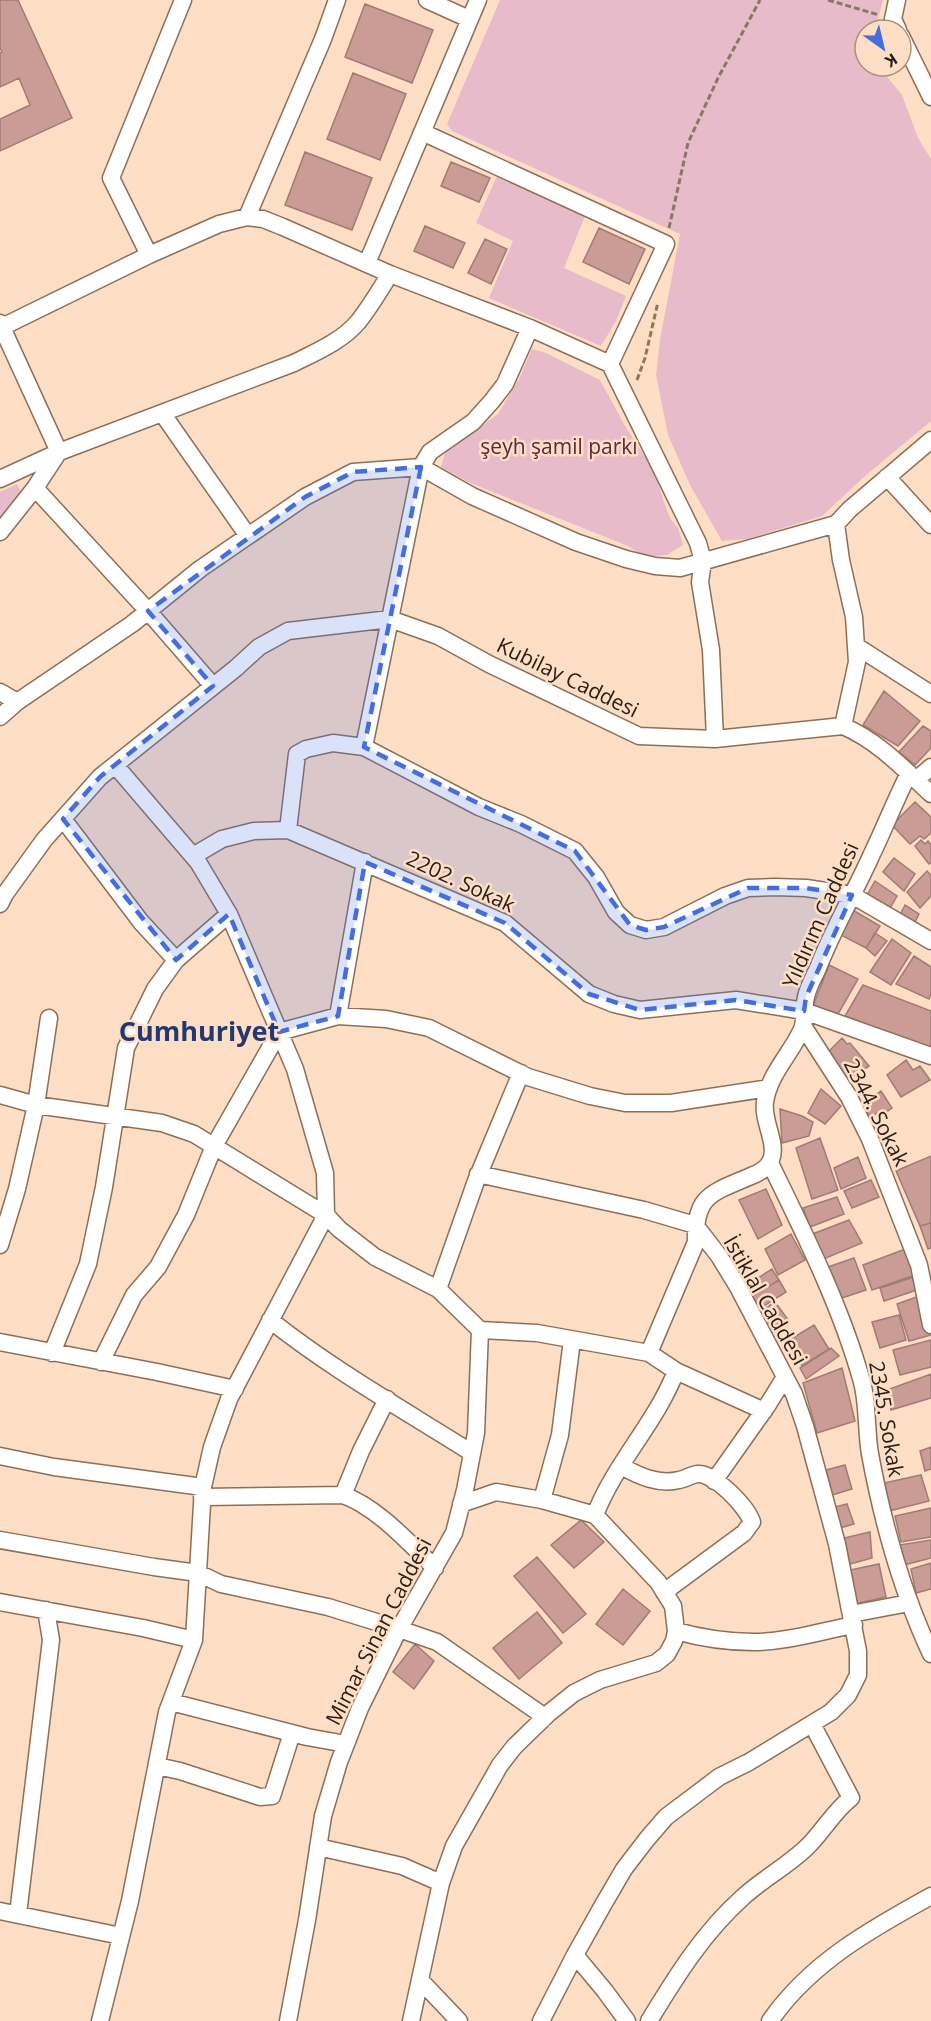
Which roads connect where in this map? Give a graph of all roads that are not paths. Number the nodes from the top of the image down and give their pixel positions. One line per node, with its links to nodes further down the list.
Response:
1 (183, 0): 12 (street)
2 (337, 0): 11 (street)
3 (427, 0): 7 (street)
4 (478, 0): 7 (street)
5 (897, 0): 6 (street)
6 (896, 18)
7 (470, 19): 10 (street)
8 (913, 60): 9 (street)
9 (931, 97)
10 (422, 132): 13 (street); 17 (street)
11 (247, 217): 12 (street); 13 (street)
12 (149, 255): 15 (street)
13 (367, 263): 14 (street)
14 (390, 274): 16 (street); 18 (street)
15 (1, 326): 20 (street)
16 (530, 328): 17 (street); 21 (street)
17 (610, 364): 29 (street)
18 (162, 412): 20 (street); 28 (street)
19 (931, 440): 22 (street)
20 (59, 452): 23 (street); 24 (street)
21 (421, 467): 28 (street); 29 (street); 31 (street)
22 (887, 477): 25 (street); 26 (street)
23 (0, 479)
24 (35, 488): 27 (street); 30 (street)
25 (836, 524): 29 (street); 32 (street)
26 (931, 525)
27 (0, 532)
28 (248, 536): 30 (street)
29 (703, 561): 39 (street)
30 (148, 611): 33 (street); 36 (street)
31 (390, 619): 33 (street); 39 (street, Kubilay Caddesi); 40 (street)
32 (856, 646): 35 (street); 38 (street)
33 (213, 686): 41 (street)
34 (0, 692): 36 (street)
35 (931, 694)
36 (17, 702): 37 (street)
37 (0, 717)
38 (843, 726): 39 (street, Kubilay Caddesi); 43 (street)
39 (715, 739)
40 (364, 747): 46 (street); 49 (street)
41 (115, 765): 45 (street); 47 (street)
42 (931, 767): 43 (street)
43 (912, 776): 44 (street); 49 (street, Yıldırım Caddesi)
44 (931, 794)
45 (63, 819): 50 (street); 53 (street)
46 (288, 830): 47 (street, 2202. Sokak); 48 (street, 2202. Sokak)
47 (193, 856): 51 (street)
48 (366, 862): 54 (street); 56 (street, 2202. Sokak)
49 (852, 895): 52 (street); 56 (street, Yıldırım Caddesi)
50 (0, 904)
51 (229, 914): 53 (street); 57 (street)
52 (931, 940)
53 (176, 960): 63 (street)
54 (338, 1016): 57 (street); 59 (street)
55 (49, 1018): 62 (street)
56 (804, 1018): 58 (street, 2202. Sokak); 60 (street, Yıldırım Caddesi); 72 (street, 2344. Sokak)
57 (279, 1032): 64 (street); 67 (street)
58 (931, 1056)
59 (521, 1073): 60 (street); 66 (street)
60 (769, 1088): 65 (street, Yıldırım Caddesi)
61 (0, 1095): 62 (street)
62 (36, 1105): 63 (street); 69 (street)
63 (116, 1117): 64 (street); 76 (street)
64 (214, 1146): 67 (street); 78 (street)
65 (770, 1163): 68 (street); 98 (street, 2345. Sokak)
66 (478, 1174): 68 (street, İstiklal Caddesi); 70 (street)
67 (326, 1215): 70 (street); 71 (street)
68 (695, 1225): 77 (street); 80 (street, İstiklal Caddesi)
69 (0, 1245)
70 (438, 1289): 73 (street)
71 (270, 1320): 81 (street); 82 (street)
72 (931, 1325)
73 (480, 1330): 74 (street); 84 (street, Mimar Sinan Caddesi)
74 (572, 1340): 77 (street); 90 (street)
75 (0, 1342): 76 (street)
76 (52, 1353): 78 (street)
77 (649, 1353): 79 (street)
78 (101, 1362): 81 (street)
79 (676, 1371): 83 (street); 86 (street)
80 (785, 1377): 83 (street); 100 (street, İstiklal Caddesi)
81 (235, 1389): 88 (street)
82 (387, 1399): 84 (street); 89 (street)
83 (764, 1411): 87 (street)
84 (472, 1453): 91 (street, Mimar Sinan Caddesi)
85 (0, 1455): 88 (street)
86 (621, 1466): 87 (street); 92 (street)
87 (714, 1481): 96 (street)
88 (202, 1492): 89 (street); 95 (street)
89 (343, 1495): 94 (street)
90 (542, 1500): 91 (street); 92 (street)
91 (461, 1504): 94 (street, Mimar Sinan Caddesi)
92 (595, 1515): 96 (street)
93 (0, 1540): 95 (street)
94 (435, 1568): 101 (street, Mimar Sinan Caddesi)
95 (198, 1573): 101 (street); 103 (street)
96 (664, 1592): 102 (street)
97 (0, 1602): 99 (street)
98 (909, 1603): 100 (street); 104 (street, 2345. Sokak)
99 (46, 1610): 103 (street); 115 (street)
100 (852, 1619): 102 (street); 107 (street, İstiklal Caddesi)
101 (399, 1629): 106 (street); 109 (street, Mimar Sinan Caddesi)
102 (676, 1631): 106 (street)
103 (194, 1640): 105 (street)
104 (931, 1654)
105 (171, 1702): 108 (street); 110 (street)
106 (545, 1717): 112 (street)
107 (812, 1724): 117 (street, İstiklal Caddesi); 125 (street)
108 (292, 1733): 109 (street); 110 (street)
109 (346, 1744): 111 (street, Mimar Sinan Caddesi)
110 (157, 1766): 116 (street)
111 (318, 1847): 112 (street); 120 (street, Mimar Sinan Caddesi)
112 (441, 1882): 118 (street)
113 (931, 1896): 126 (street)
114 (0, 1911): 115 (street)
115 (18, 1914): 116 (street)
116 (121, 1936): 119 (street)
117 (575, 1955): 123 (street, İstiklal Caddesi); 124 (street)
118 (421, 1981): 121 (street); 122 (street)
119 (99, 2021)
120 (288, 2021)
121 (411, 2021)
122 (459, 2021)
123 (541, 2021)
124 (627, 2021)
125 (649, 2021)
126 (771, 2021)

